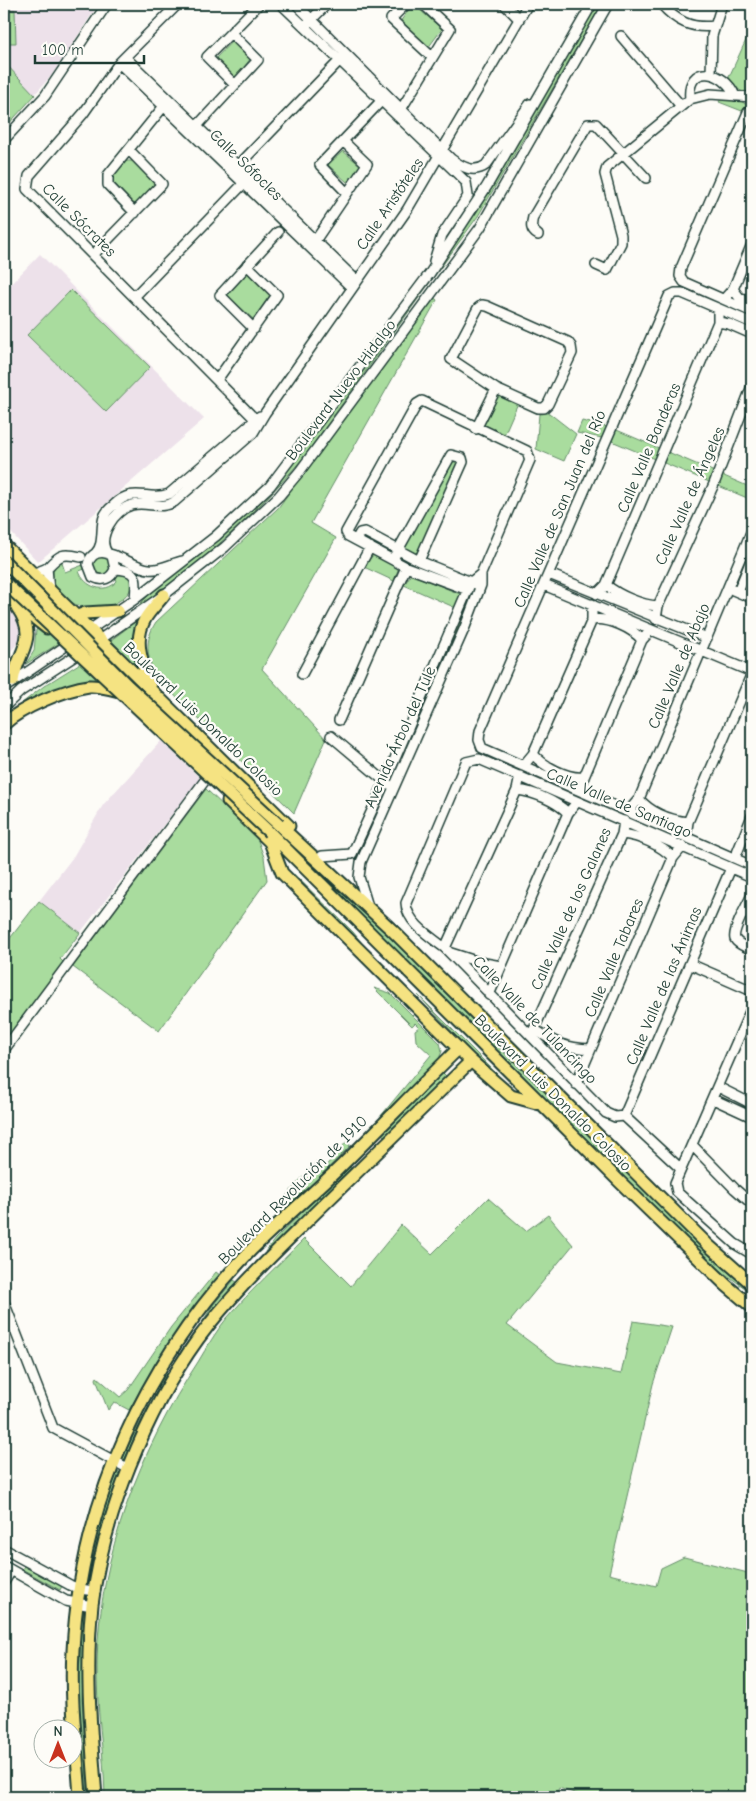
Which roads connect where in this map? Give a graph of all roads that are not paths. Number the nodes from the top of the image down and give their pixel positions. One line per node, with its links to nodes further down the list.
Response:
1 (107, 4): 37 (street)
2 (178, 4): 23 (street, Calle Sócrates)
3 (259, 4): 19 (street)
4 (281, 4): 18 (street)
5 (296, 4): 16 (street)
6 (327, 4): 16 (street)
7 (406, 4): 22 (street)
8 (423, 4): 22 (street)
9 (504, 4): 15 (street)
10 (592, 4): 27 (street, Boulevard Nuevo Hidalgo)
11 (608, 4): 105 (street, Boulevard Nuevo Hidalgo)
12 (661, 4): 17 (street)
13 (722, 4): 17 (street)
14 (523, 6): 15 (street, Calle Aristóteles)
15 (519, 19): 41 (street, Calle Aristóteles)
16 (312, 20): 18 (street); 21 (street)
17 (714, 26): 25 (street)
18 (305, 27): 24 (street)
19 (231, 33): 26 (street); 26 (street)
20 (621, 36): 33 (street)
21 (346, 54): 24 (street); 29 (street)
22 (432, 57): 34 (street)
23 (122, 60): 32 (street, Calle Sófocles); 36 (street, Calle Sófocles); 52 (street, Calle Sócrates)
24 (339, 60): 29 (street); 43 (street)
25 (711, 74): 28 (street); 31 (street)
26 (235, 85): 36 (street)
27 (544, 88): 42 (street); 55 (street, Boulevard Nuevo Hidalgo)
28 (735, 96): 30 (street); 31 (street)
29 (384, 97): 34 (street); 38 (street); 41 (street)
30 (752, 97)
31 (690, 99): 33 (street)
32 (164, 106): 39 (street); 43 (street, Calle Sófocles)
33 (681, 106): 40 (street)
34 (402, 108): 41 (street)
35 (752, 110): 59 (street)
36 (197, 126): 43 (street, Calle Sófocles)
37 (4, 140)
38 (343, 141): 46 (street); 46 (street)
39 (129, 150): 47 (street); 47 (street)
40 (624, 152): 44 (street); 49 (street); 54 (street)
41 (442, 153): 42 (street); 56 (street, Calle Aristóteles)
42 (456, 167): 55 (street)
43 (235, 169): 45 (street, Calle Sófocles)
44 (646, 178)
45 (247, 180): 50 (street, Calle Sófocles); 56 (street, Calle Sófocles); 58 (street)
46 (347, 194): 50 (street)
47 (135, 212): 52 (street)
48 (278, 232): 53 (street)
49 (538, 236)
50 (315, 240): 56 (street, Calle Sófocles)
51 (752, 244): 57 (street)
52 (93, 256): 58 (street, Calle Sócrates)
53 (247, 265): 65 (street); 65 (street)
54 (596, 265)
55 (430, 273): 84 (street, Boulevard Nuevo Hidalgo)
56 (354, 284): 70 (street, Calle Aristóteles)
57 (733, 289): 59 (street); 60 (street)
58 (134, 297): 67 (street, Calle Sócrates)
59 (724, 299): 62 (street)
60 (752, 302)
61 (718, 309): 63 (street, Calle Valle Banderas); 64 (street); 93 (street, Calle Valle de San Juan del Río)
62 (752, 312): 64 (street)
63 (718, 322): 66 (street); 98 (street, Calle Valle Banderas)
64 (750, 322)
65 (254, 329): 67 (street)
66 (752, 334)
67 (217, 380): 70 (street, Calle Sócrates)
68 (752, 386): 110 (street, Calle Valle de Ángeles)
69 (496, 389): 69 (street); 71 (street)
70 (258, 421): 77 (street, Calle Aristóteles); 78 (street, Calle Aristóteles)
71 (476, 429): 73 (street); 92 (street)
72 (752, 530): 100 (street, Calle Valle de Abajo)
73 (356, 540): 75 (street); 76 (street)
74 (4, 545): 91 (main road, Boulevard Luis Donaldo Colosio)
75 (370, 547): 81 (street); 125 (street)
76 (398, 550): 81 (street); 82 (street); 82 (street)
77 (94, 555): 78 (street); 79 (street); 88 (street)
78 (110, 555): 84 (street); 87 (street)
79 (81, 557): 86 (street); 88 (street)
80 (752, 558): 102 (street)
81 (393, 559): 85 (street)
82 (420, 560): 89 (street)
83 (4, 561): 171 (main road, Boulevard Luis Donaldo Colosio, bridge)
84 (185, 561): 107 (street, Boulevard Nuevo Hidalgo)
85 (406, 567): 94 (street); 131 (street)
86 (47, 568): 91 (street); 101 (street)
87 (115, 568): 88 (street); 107 (street)
88 (88, 569)
89 (439, 569): 94 (street); 99 (street)
90 (4, 571): 118 (street)
91 (32, 574): 101 (main road, Boulevard Luis Donaldo Colosio)
92 (481, 574): 96 (street); 99 (street)
93 (549, 574): 97 (street, Calle Valle de San Juan del Río); 104 (street)
94 (435, 578): 99 (street)
95 (4, 582): 158 (main road, Boulevard Luis Donaldo Colosio, bridge)
96 (482, 585): 99 (street); 143 (street, Avenida Árbol del Tule)
97 (544, 585): 109 (street); 134 (street, Calle Valle de San Juan del Río)
98 (606, 585): 104 (street, Calle Valle Banderas); 110 (street)
99 (469, 586): 142 (street, Avenida Árbol del Tule)
100 (729, 588): 102 (street); 119 (street, Calle Valle de Abajo)
101 (50, 591): 113 (main road, Boulevard Luis Donaldo Colosio)
102 (738, 592): 106 (street)
103 (4, 594): 108 (main road, Boulevard Luis Donaldo Colosio)
104 (597, 594): 111 (street)
105 (164, 595): 118 (street, Boulevard Nuevo Hidalgo); 128 (main road)
106 (752, 598)
107 (135, 599): 112 (street, Boulevard Nuevo Hidalgo)
108 (14, 604): 121 (main road, Boulevard Luis Donaldo Colosio); 127 (main road)
109 (592, 604): 114 (street); 116 (street)
110 (658, 606): 115 (street, Calle Valle de Ángeles)
111 (626, 607): 114 (street); 115 (street)
112 (118, 611): 113 (main road); 118 (street, Boulevard Nuevo Hidalgo)
113 (75, 617): 118 (main road, Boulevard Luis Donaldo Colosio)
114 (622, 617): 117 (street)
115 (656, 619): 119 (street)
116 (592, 620): 120 (street); 135 (street)
117 (651, 630): 120 (street); 122 (street)
118 (90, 638): 121 (street, Boulevard Nuevo Hidalgo); 123 (street, Boulevard Nuevo Hidalgo); 126 (street); 128 (main road, Boulevard Luis Donaldo Colosio)
119 (707, 638): 122 (street, Calle Valle de Abajo)
120 (642, 640): 139 (street)
121 (70, 645): 123 (main road, Boulevard Luis Donaldo Colosio); 127 (street, Boulevard Nuevo Hidalgo)
122 (701, 651): 124 (street); 148 (street, Calle Valle de Abajo)
123 (79, 654): 129 (main road, Boulevard Luis Donaldo Colosio); 130 (street, Boulevard Nuevo Hidalgo)
124 (752, 673): 155 (street)
125 (302, 674)
126 (128, 679): 128 (main road); 129 (main road)
127 (8, 684)
128 (147, 688): 162 (main road, Boulevard Luis Donaldo Colosio)
129 (124, 696): 132 (main road); 140 (main road, Boulevard Luis Donaldo Colosio)
130 (4, 707)
131 (339, 720)
132 (4, 724)
133 (331, 736): 142 (street)
134 (479, 740): 137 (street, Calle Valle de Santiago)
135 (533, 754): 137 (street); 139 (street)
136 (473, 759): 138 (street, Calle Valle de Santiago); 172 (street, Calle Valle de Tulancingo)
137 (523, 766): 141 (street, Calle Valle de Santiago)
138 (520, 776): 144 (street, Calle Valle de Santiago); 145 (street)
139 (584, 777): 146 (street)
140 (206, 778): 158 (main road, Boulevard Luis Donaldo Colosio); 183 (street)
141 (552, 779): 144 (street); 146 (street, Calle Valle de Santiago)
142 (385, 782): 143 (street); 147 (street, Avenida Árbol del Tule)
143 (395, 788): 149 (street, Avenida Árbol del Tule)
144 (548, 789): 150 (street, Calle Valle de Santiago)
145 (517, 790): 152 (street); 172 (street)
146 (581, 791): 151 (street, Calle Valle de Santiago)
147 (380, 794): 149 (street); 161 (street, Avenida Árbol del Tule)
148 (639, 799): 151 (street, Calle Valle de Abajo); 155 (street)
149 (389, 800): 165 (street, Avenida Árbol del Tule)
150 (577, 802): 152 (street); 154 (street, Calle Valle de Santiago)
151 (628, 812): 156 (street, Calle Valle de Santiago)
152 (568, 813): 176 (street)
153 (752, 816): 164 (street)
154 (624, 821): 156 (street, Calle Valle de Santiago); 157 (street, Calle Valle de los Galanes)
155 (688, 822): 159 (street)
156 (655, 829): 159 (street, Calle Valle de Santiago); 160 (street, Calle Valle de Santiago)
157 (622, 834): 163 (street); 180 (street, Calle Valle de los Galanes)
158 (269, 837): 175 (main road, Boulevard Luis Donaldo Colosio); 181 (main road)
159 (686, 837): 164 (street, Calle Valle de Santiago)
160 (683, 846): 163 (street, Calle Valle Tabares); 167 (street, Calle Valle de Santiago)
161 (352, 854): 162 (street); 165 (street)
162 (322, 856): 170 (main road, Boulevard Luis Donaldo Colosio)
163 (673, 858): 182 (street, Calle Valle Tabares)
164 (735, 858): 166 (street, Calle Valle de Santiago)
165 (361, 862): 170 (street, Avenida Árbol del Tule)
166 (752, 866)
167 (731, 868): 168 (street, Calle Valle de Santiago); 174 (street, Calle Valle de las Ánimas)
168 (752, 877)
169 (752, 895): 173 (street)
170 (367, 903): 171 (main road, Boulevard Luis Donaldo Colosio)
171 (378, 917): 196 (main road, Boulevard Luis Donaldo Colosio)
172 (447, 950): 176 (street); 178 (street, Calle Valle de Tulancingo)
173 (752, 950)
174 (690, 964): 177 (street); 190 (street, Calle Valle de las Ánimas)
175 (401, 966): 181 (main road); 188 (main road, Boulevard Luis Donaldo Colosio)
176 (501, 966): 178 (street)
177 (752, 991)
178 (489, 995): 180 (street, Calle Valle de Tulancingo)
179 (752, 1007): 186 (street)
180 (532, 1032): 182 (street); 185 (street, Calle Valle de Tulancingo)
181 (458, 1049): 184 (main road); 201 (main road, Boulevard Revolución de 1910)
182 (591, 1049): 185 (street, Calle Valle Tabares)
183 (4, 1050)
184 (470, 1061): 188 (main road); 202 (main road, Boulevard Revolución de 1910)
185 (576, 1084): 190 (street, Calle Valle de Tulancingo)
186 (718, 1087): 187 (street); 189 (street)
187 (713, 1099): 191 (street); 192 (street)
188 (542, 1104): 200 (main road, Boulevard Luis Donaldo Colosio)
189 (752, 1104)
190 (624, 1116): 193 (street, Calle Valle de Tulancingo)
191 (752, 1116)
192 (693, 1146): 193 (street); 194 (street)
193 (681, 1169): 195 (street)
194 (752, 1203)
195 (752, 1254)
196 (734, 1266): 197 (main road, Boulevard Luis Donaldo Colosio); 198 (main road, Boulevard Luis Donaldo Colosio)
197 (752, 1275)
198 (752, 1284)
199 (4, 1302): 203 (street)
200 (751, 1305)
201 (175, 1349): 202 (main road); 203 (main road, Boulevard Revolución de 1910)
202 (187, 1357): 204 (main road, Boulevard Revolución de 1910)
203 (113, 1462): 204 (street); 209 (main road, Boulevard Revolución de 1910)
204 (129, 1470): 210 (main road, Boulevard Revolución de 1910)
205 (4, 1549): 206 (street)
206 (13, 1554): 207 (street); 209 (street)
207 (4, 1567): 208 (street); 211 (street)
208 (4, 1582)
209 (79, 1589): 210 (street); 211 (main road, Boulevard Revolución de 1910)
210 (95, 1591): 212 (main road, Boulevard Revolución de 1910)
211 (78, 1605): 212 (street); 213 (main road, Boulevard Revolución de 1910)
212 (92, 1606): 214 (main road, Boulevard Revolución de 1910)
213 (80, 1797)
214 (96, 1797)

